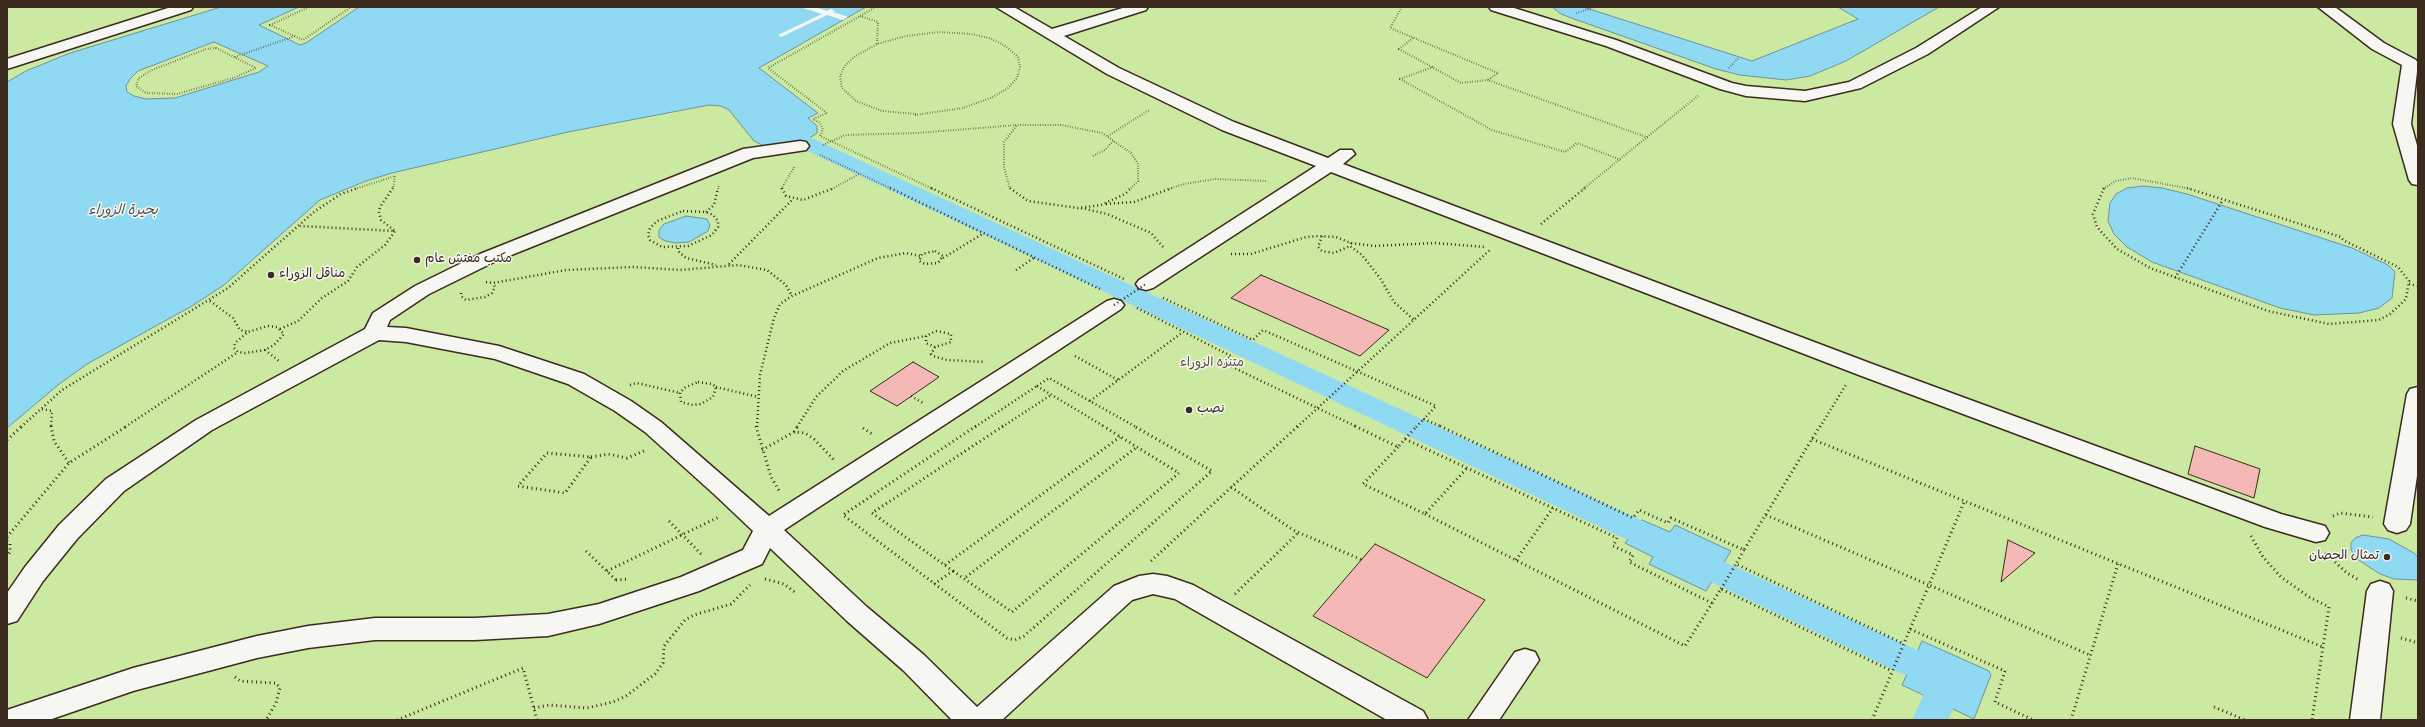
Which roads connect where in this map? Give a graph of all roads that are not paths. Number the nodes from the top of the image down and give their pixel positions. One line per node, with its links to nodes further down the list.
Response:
1 (186, 7): 8 (street)
2 (1004, 7): 7 (street)
3 (1141, 7): 7 (street)
4 (1496, 7): 5 (street)
5 (1992, 7)
6 (2325, 7): 11 (street)
7 (1050, 35): 10 (street)
8 (7, 64)
9 (806, 148): 14 (street)
10 (1338, 159): 12 (street); 18 (street)
11 (2418, 180)
12 (1142, 286)
13 (1119, 301): 17 (street)
14 (375, 333): 17 (street); 20 (street)
15 (2418, 394): 16 (street)
16 (2397, 524)
17 (766, 530): 22 (street); 23 (street)
18 (2316, 532)
19 (2380, 591): 27 (street)
20 (7, 614)
21 (1525, 660): 26 (street)
22 (13, 720)
23 (971, 720)
24 (982, 720): 25 (street)
25 (1413, 720)
26 (1483, 720)
27 (2365, 720)

